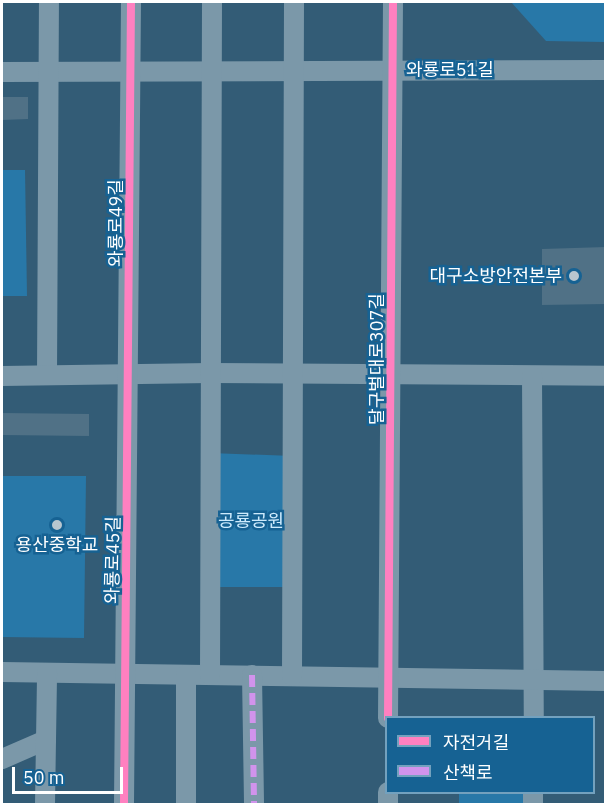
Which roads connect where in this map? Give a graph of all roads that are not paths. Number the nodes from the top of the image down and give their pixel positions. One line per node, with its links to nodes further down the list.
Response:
1 (49, 2): 9 (street)
2 (131, 2): 10 (street)
3 (212, 2): 11 (street)
4 (294, 2): 12 (street)
5 (393, 2): 6 (street, 달구벌대로307길)
6 (394, 70): 7 (street, 와룡로51길); 12 (street, 와룡로51길); 17 (street, 달구벌대로307길)
7 (606, 70)
8 (2, 72): 9 (street, 와룡로51길)
9 (50, 72): 10 (street, 와룡로51길); 15 (street)
10 (131, 73): 11 (street, 와룡로51길); 14 (street, 와룡로49길)
11 (212, 73): 12 (street, 와룡로51길); 13 (street)
12 (295, 73): 16 (street)
13 (210, 373): 14 (street); 16 (street); 25 (street)
14 (131, 374): 15 (street); 23 (street, 와룡로45길)
15 (47, 375): 18 (street)
16 (293, 375): 17 (street); 27 (street)
17 (392, 375): 19 (street); 28 (street, 달구벌대로307길)
18 (2, 376)
19 (532, 376): 20 (street); 29 (street)
20 (606, 376)
21 (2, 672): 22 (street)
22 (47, 673): 23 (street); 33 (street)
23 (126, 674): 24 (street); 36 (street, 와룡로45길)
24 (186, 675): 25 (street); 37 (street)
25 (210, 675): 26 (street)
26 (252, 675): 27 (street); 38 (street)
27 (292, 676): 28 (street)
28 (388, 678): 29 (street); 31 (street, 달구벌대로307길)
29 (534, 680): 30 (street); 32 (street)
30 (606, 681)
31 (388, 716)
32 (534, 716)
33 (46, 740): 34 (street); 35 (street)
34 (2, 759)
35 (45, 804)
36 (124, 804)
37 (186, 804)
38 (254, 804)

